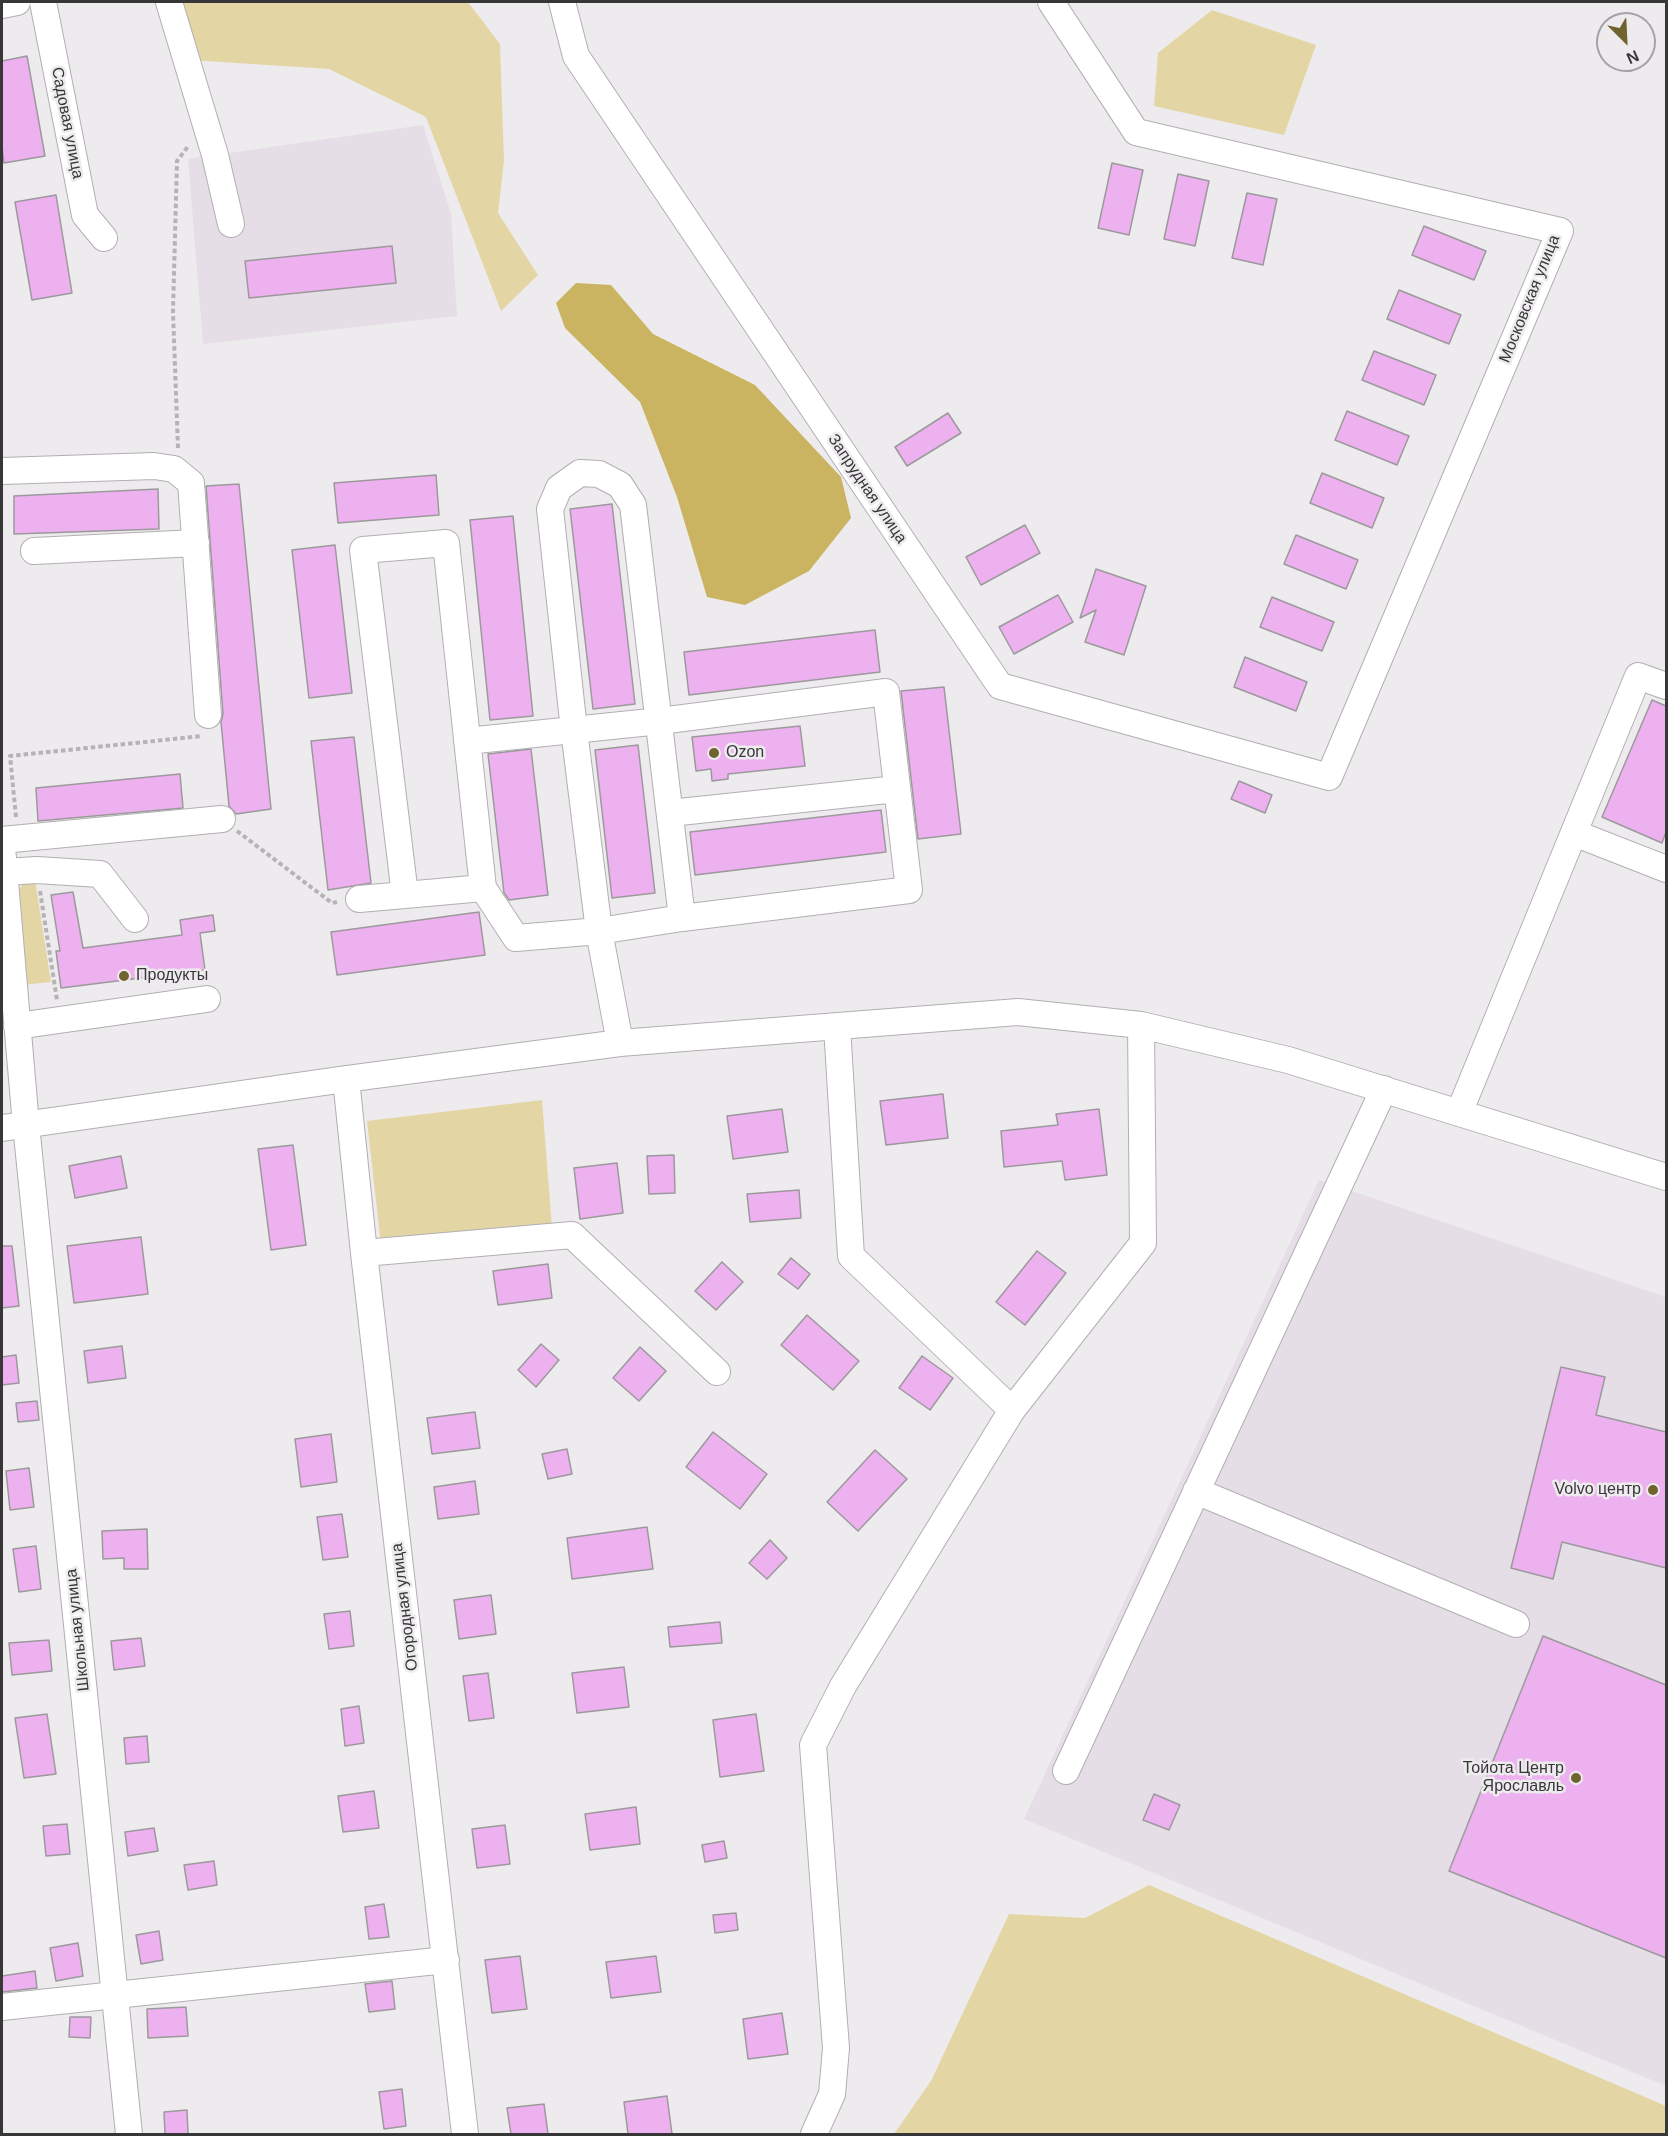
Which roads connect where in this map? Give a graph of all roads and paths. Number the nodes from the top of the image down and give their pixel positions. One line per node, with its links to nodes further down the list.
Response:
1 (17, 2): 6 (street)
2 (43, 2): 9 (street, Садовая улица)
3 (170, 2): 7 (street)
4 (562, 2): 19 (street, Запрудная улица)
5 (1051, 2): 19 (street, Московская улица)
6 (2, 5)
7 (204, 125): 8 (street); 10 (path)
8 (231, 224)
9 (104, 238)
10 (178, 450)
11 (2, 471): 12 (street)
12 (196, 543): 13 (street); 16 (street)
13 (34, 551)
14 (1666, 686): 23 (street)
15 (660, 721): 17 (street); 17 (street); 20 (street); 21 (street)
16 (208, 725): 24 (path)
17 (573, 730): 18 (street); 33 (street)
18 (467, 741): 27 (street); 28 (street)
19 (1329, 777)
20 (897, 789): 21 (street); 31 (street)
21 (670, 813): 31 (street)
22 (222, 819): 24 (street); 30 (path)
23 (1574, 833): 25 (street); 42 (street)
24 (6, 849): 26 (street); 37 (street, Школьная улица)
25 (1666, 869)
26 (37, 870): 32 (street); 35 (path)
27 (483, 888): 28 (street); 33 (street)
28 (405, 895): 29 (street)
29 (359, 899)
30 (332, 903)
31 (682, 918): 33 (street)
32 (135, 919)
33 (599, 931): 39 (street)
34 (207, 999): 35 (street)
35 (60, 1020): 37 (street)
36 (1141, 1025): 38 (street); 41 (street); 47 (street)
37 (17, 1026): 43 (street, Школьная улица)
38 (837, 1026): 39 (street); 47 (street)
39 (620, 1043): 40 (street)
40 (346, 1079): 43 (street); 45 (street, Огородная улица)
41 (1384, 1089): 42 (street); 48 (street)
42 (1459, 1113): 44 (street)
43 (14, 1127): 52 (street, Школьная улица)
44 (1666, 1177)
45 (364, 1254): 46 (street); 51 (street, Огородная улица)
46 (717, 1372)
47 (1012, 1410): 56 (street)
48 (1196, 1491): 49 (street); 50 (street)
49 (1516, 1624)
50 (1066, 1771)
51 (446, 1960): 52 (street); 55 (street, Огородная улица)
52 (116, 1996): 53 (street); 54 (street, Школьная улица)
53 (2, 2007)
54 (129, 2134)
55 (465, 2134)
56 (814, 2134)

